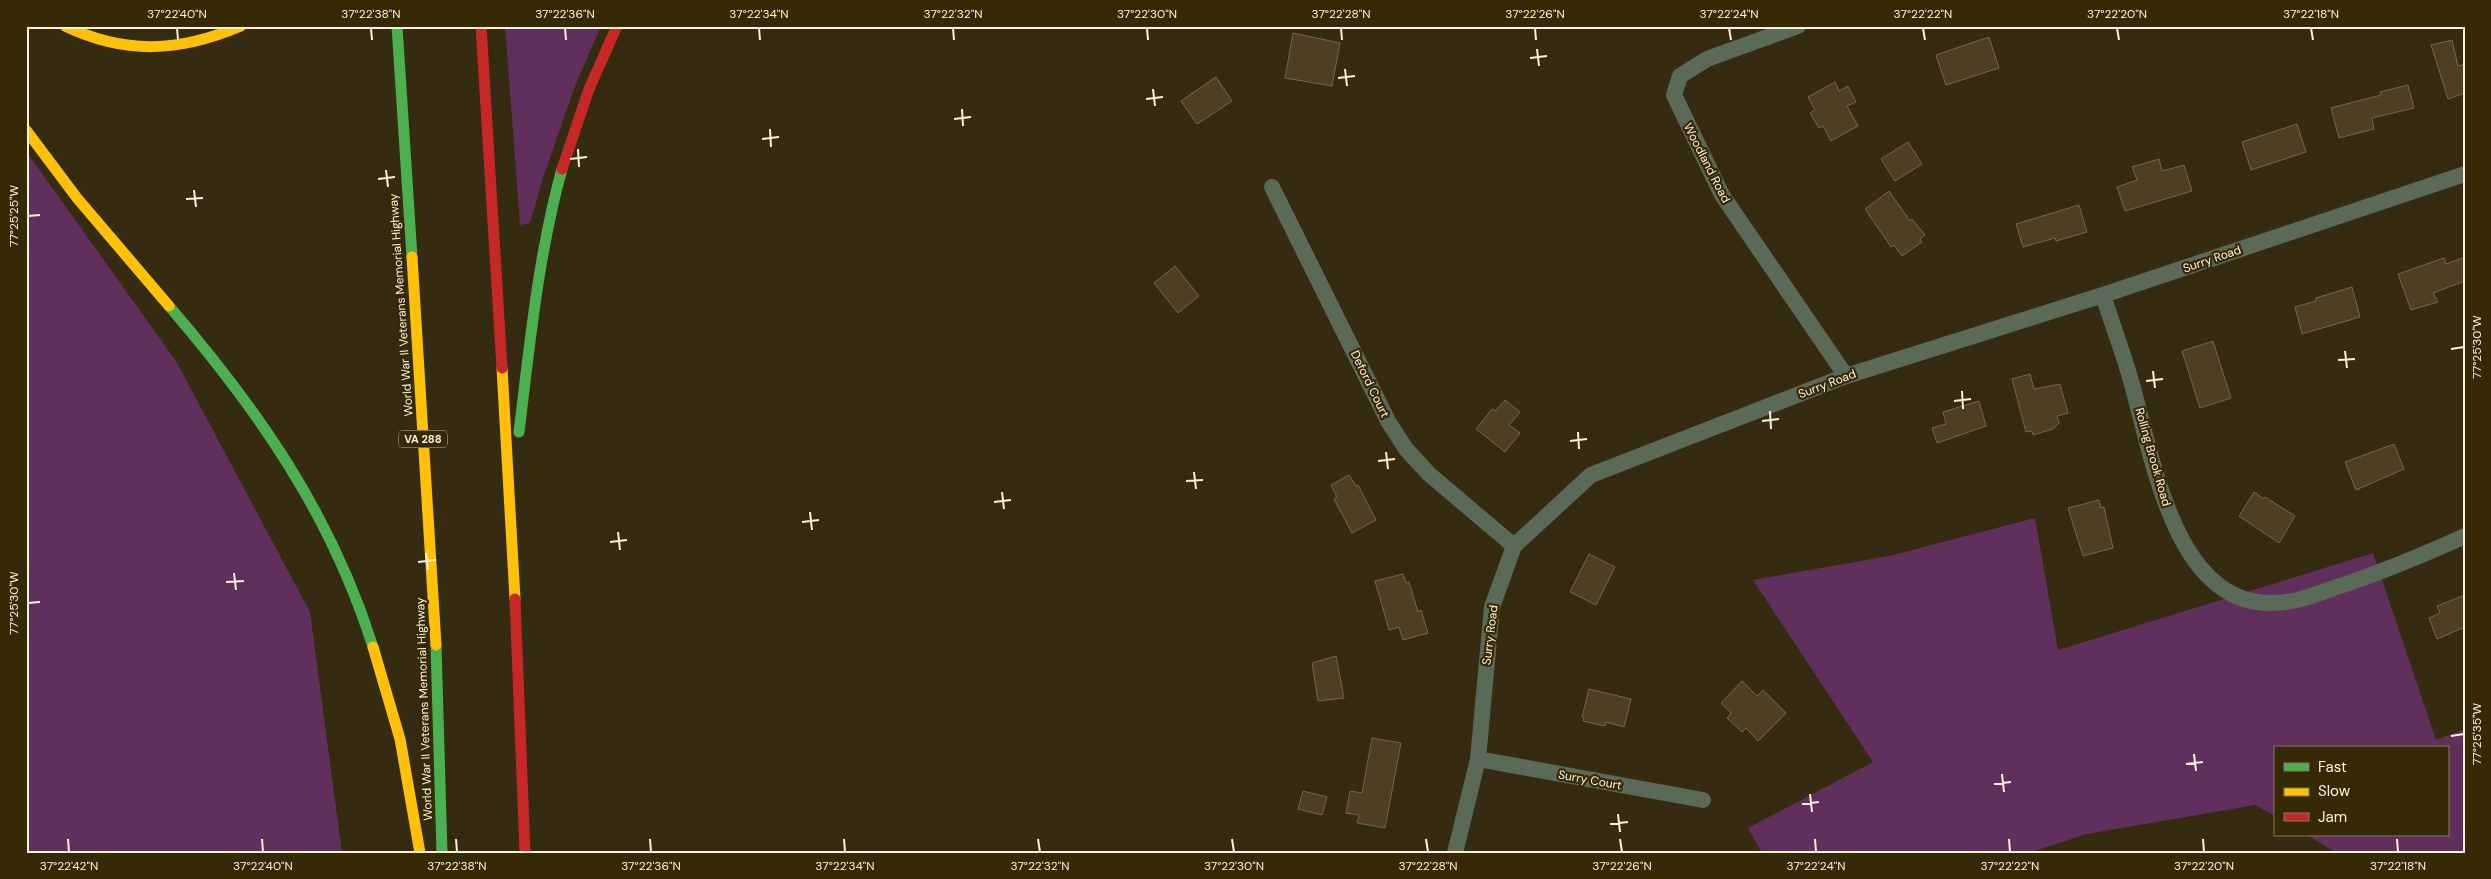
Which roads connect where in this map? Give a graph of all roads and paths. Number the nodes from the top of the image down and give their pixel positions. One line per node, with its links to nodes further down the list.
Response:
1 (64, 26): 2 (highway)
2 (241, 26)
3 (397, 26): 18 (highway, World War II Veterans Memorial Highway / VA 288)
4 (481, 26): 12 (highway)
5 (617, 26): 12 (highway)
6 (1798, 26): 11 (street, Woodland Road)
7 (26, 130): 17 (highway)
8 (2465, 174): 10 (street, Surry Road)
9 (1272, 187): 14 (street, Deford Court)
10 (2103, 295): 11 (street, Surry Road); 13 (street, Rolling Brook Road)
11 (1846, 376): 14 (street, Surry Road)
12 (511, 506): 19 (highway)
13 (2465, 536)
14 (1514, 546): 15 (street, Surry Road)
15 (1478, 759): 16 (street, Surry Court); 20 (street, Surry Road)
16 (1703, 800)
17 (420, 853)
18 (442, 853)
19 (525, 853)
20 (1455, 853)

